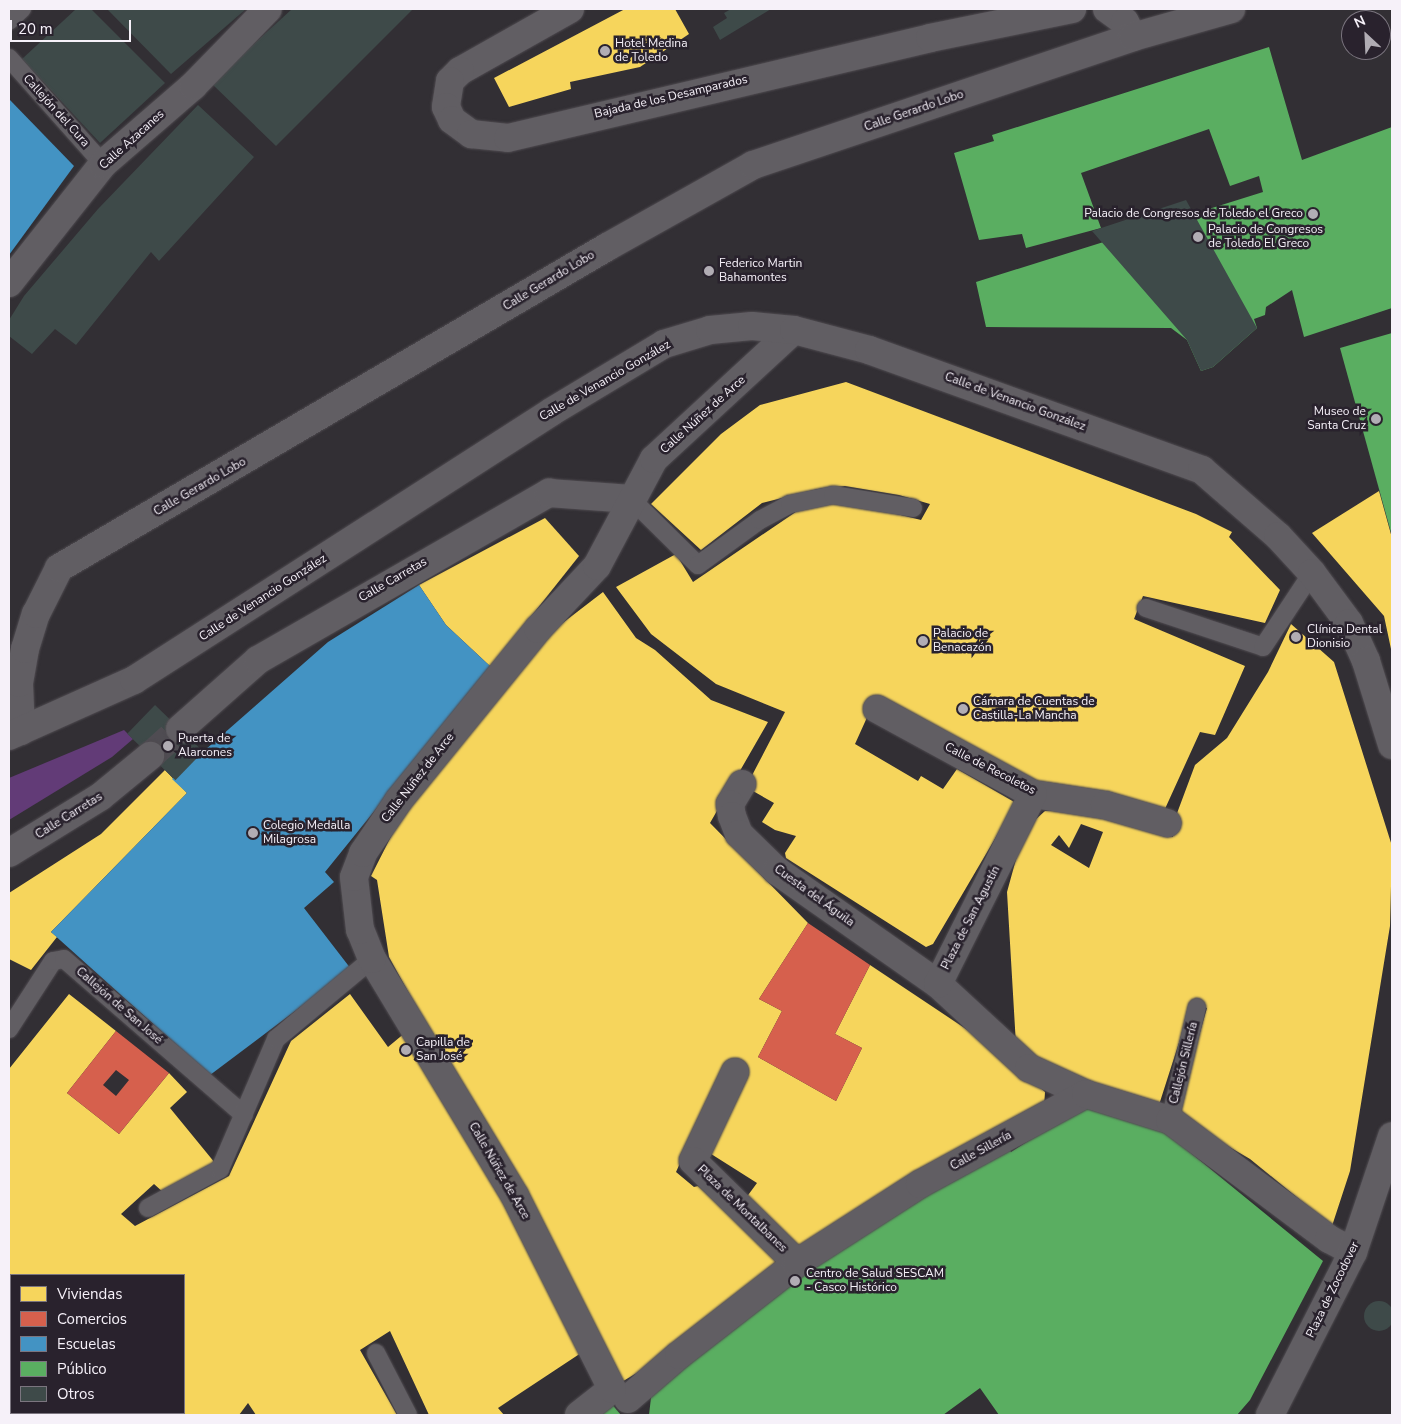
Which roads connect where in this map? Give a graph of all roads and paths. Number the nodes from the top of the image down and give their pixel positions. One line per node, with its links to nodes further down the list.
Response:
1 (22, 9): 7 (lane)
2 (268, 9): 10 (street, Calle Azacanes)
3 (570, 9): 4 (street, Bajada de los Desamparados)
4 (1072, 9)
5 (1107, 9): 8 (street)
6 (1231, 9): 8 (street, Calle Gerardo Lobo)
7 (9, 21)
8 (1133, 37): 19 (street, Calle Gerardo Lobo)
9 (9, 58): 10 (lane, Callejón del Cura)
10 (103, 164): 11 (street, Calle Azacanes)
11 (9, 283)
12 (794, 330): 13 (street, Calle Núñez de Arce); 15 (street, Calle de Venancio González); 19 (street, Calle de Venancio González)
13 (631, 499): 14 (lane); 18 (street, Calle Carretas); 26 (street, Calle Núñez de Arce)
14 (913, 508)
15 (1312, 572): 16 (lane); 20 (street, Calle de Venancio González)
16 (1146, 608)
17 (877, 709): 23 (street, Calle de Recoletos)
18 (180, 729)
19 (15, 733)
20 (1392, 745)
21 (150, 756): 25 (street, Calle Carretas)
22 (742, 784): 27 (street, Cuesta del Águila)
23 (1033, 794): 24 (street, Calle de Recoletos); 27 (street, Plaza de San Agustín)
24 (1167, 823)
25 (9, 853)
26 (372, 959): 32 (lane); 39 (street, Calle Núñez de Arce)
27 (938, 984): 31 (street, Plaza de San Agustín)
28 (1197, 1007): 33 (lane, Callejón Sillería)
29 (9, 1029): 32 (lane, Callejón de San José)
30 (735, 1072): 37 (street, Plaza de Montalbanes)
31 (1086, 1094): 33 (street); 37 (street, Calle Sillería)
32 (244, 1115): 35 (lane)
33 (1170, 1120): 36 (street)
34 (1392, 1136): 36 (street, Plaza de Zocodover)
35 (148, 1208)
36 (1353, 1252): 40 (street, Plaza de Zocodover)
37 (797, 1263): 39 (street, Calle Sillería)
38 (376, 1354): 41 (lane)
39 (626, 1401): 42 (street, Calle Sillería)
40 (1272, 1414)
41 (408, 1415)
42 (579, 1415)

